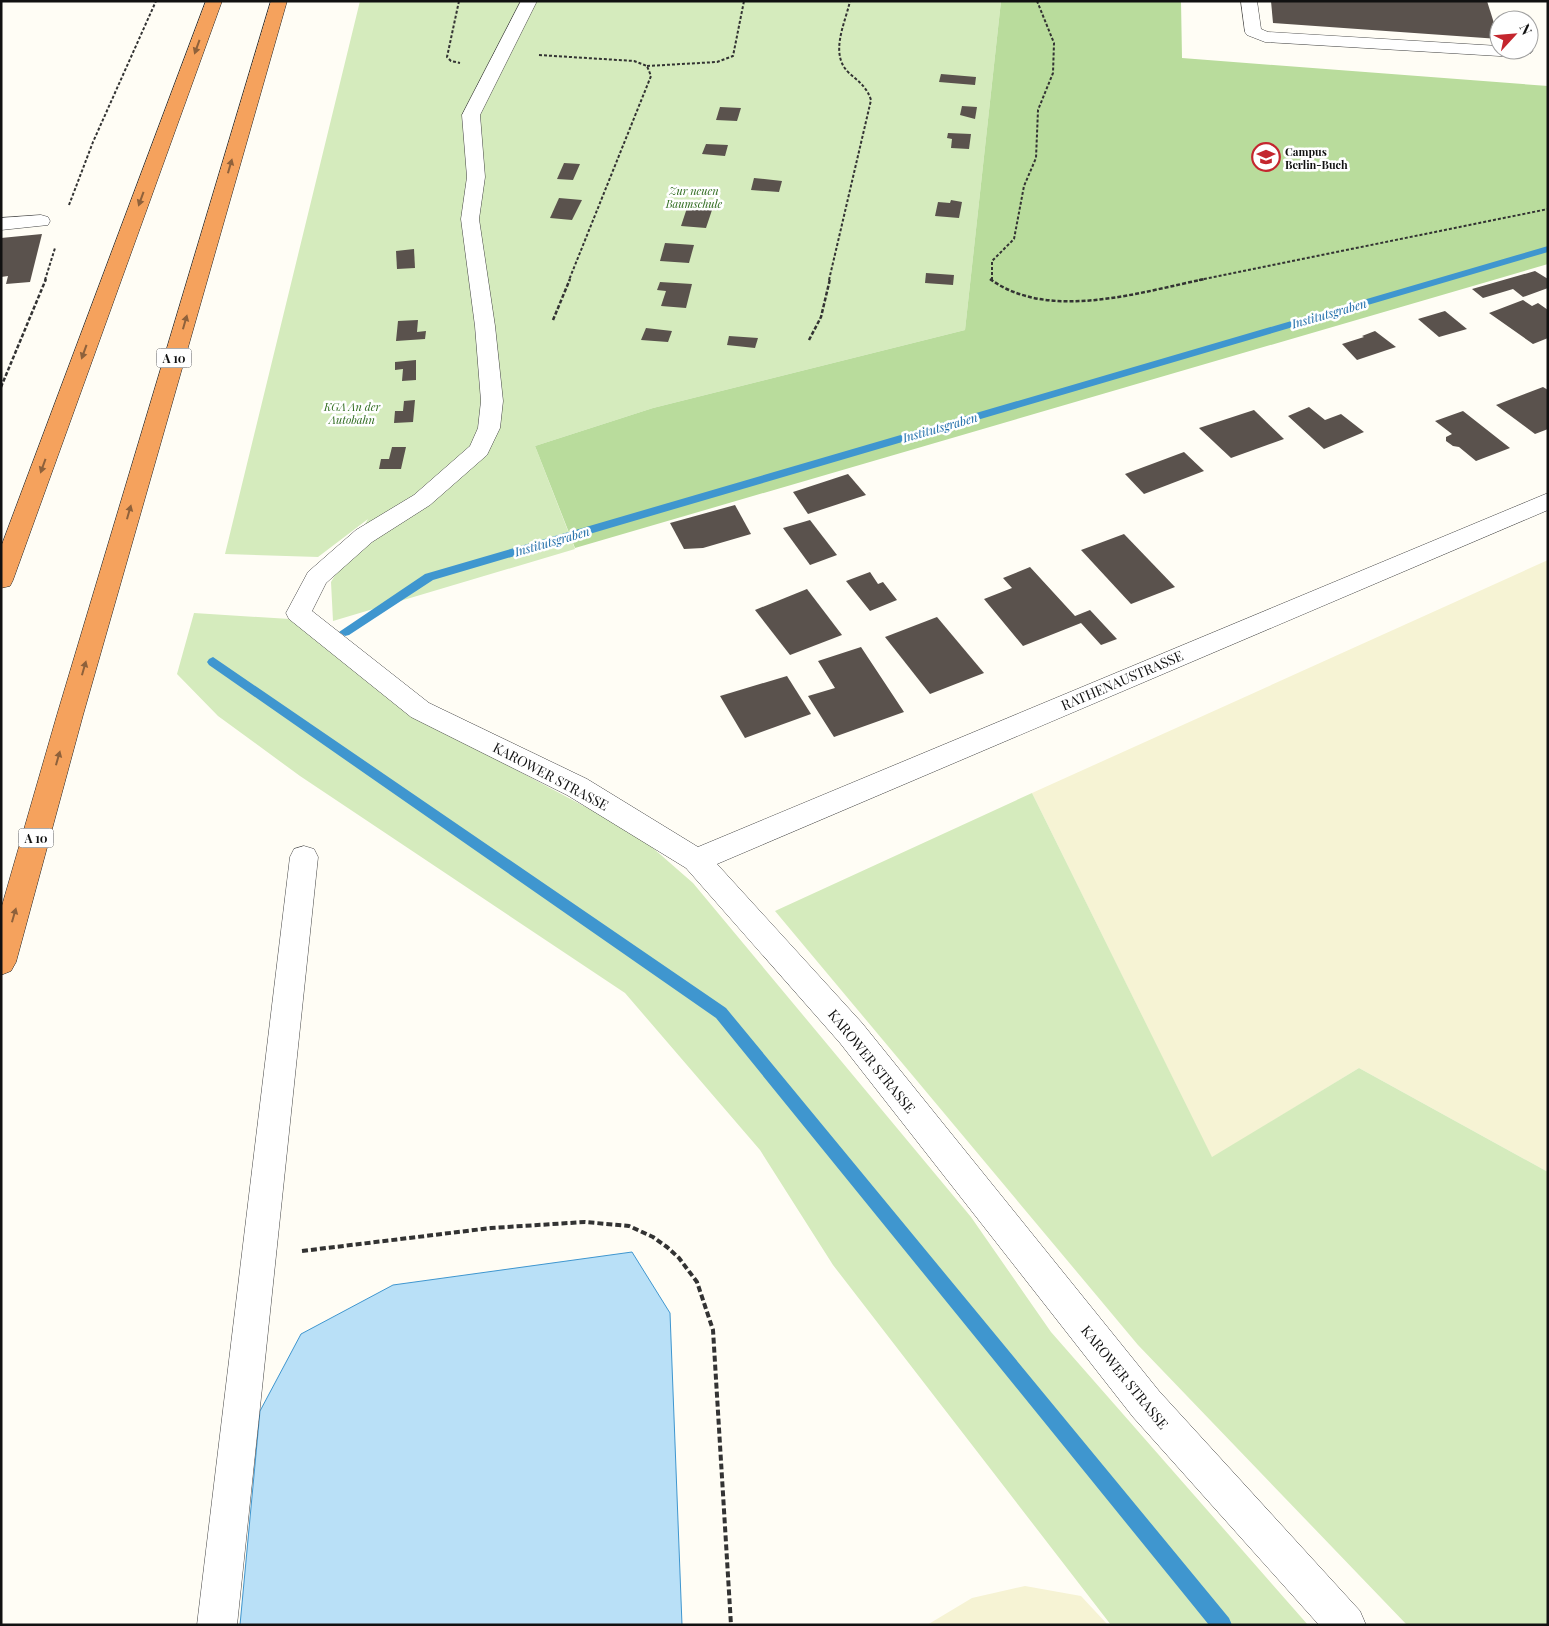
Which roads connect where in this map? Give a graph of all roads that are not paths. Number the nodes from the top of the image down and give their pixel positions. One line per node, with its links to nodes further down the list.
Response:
1 (214, 1): 9 (highway, one-way to 9)
2 (279, 1): 12 (highway, A 10, one-way to 2)
3 (529, 1): 11 (street, KAROWER STRASSE)
4 (1249, 1): 5 (street)
5 (1489, 50)
6 (41, 221): 7 (street)
7 (1, 224)
8 (1548, 501): 11 (street, RATHENAUSTRASSE)
9 (1, 580)
10 (304, 857): 13 (street)
11 (696, 860): 14 (street, KAROWER STRASSE)
12 (1, 962)
13 (217, 1625)
14 (1346, 1625)

